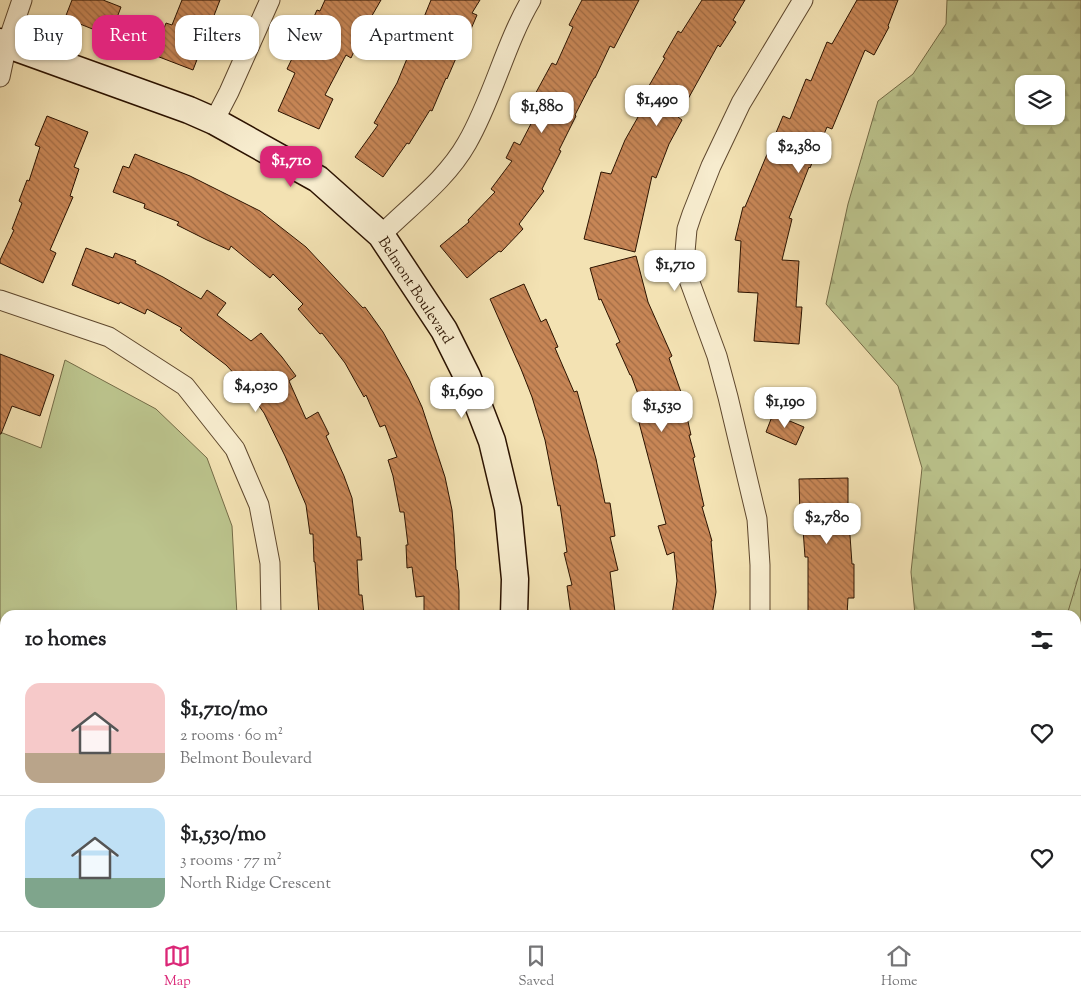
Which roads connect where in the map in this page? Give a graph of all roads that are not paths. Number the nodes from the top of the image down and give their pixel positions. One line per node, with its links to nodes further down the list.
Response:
1 (22, 0): 5 (street)
2 (270, 0): 7 (street)
3 (531, 0): 8 (street)
4 (803, 0): 12 (street)
5 (4, 43): 6 (street); 7 (street, Belmont Boulevard)
6 (0, 77)
7 (214, 121): 8 (street, Belmont Boulevard)
8 (382, 235): 11 (street, Belmont Boulevard)
9 (0, 300): 10 (street)
10 (271, 610)
11 (514, 610)
12 (760, 610)

